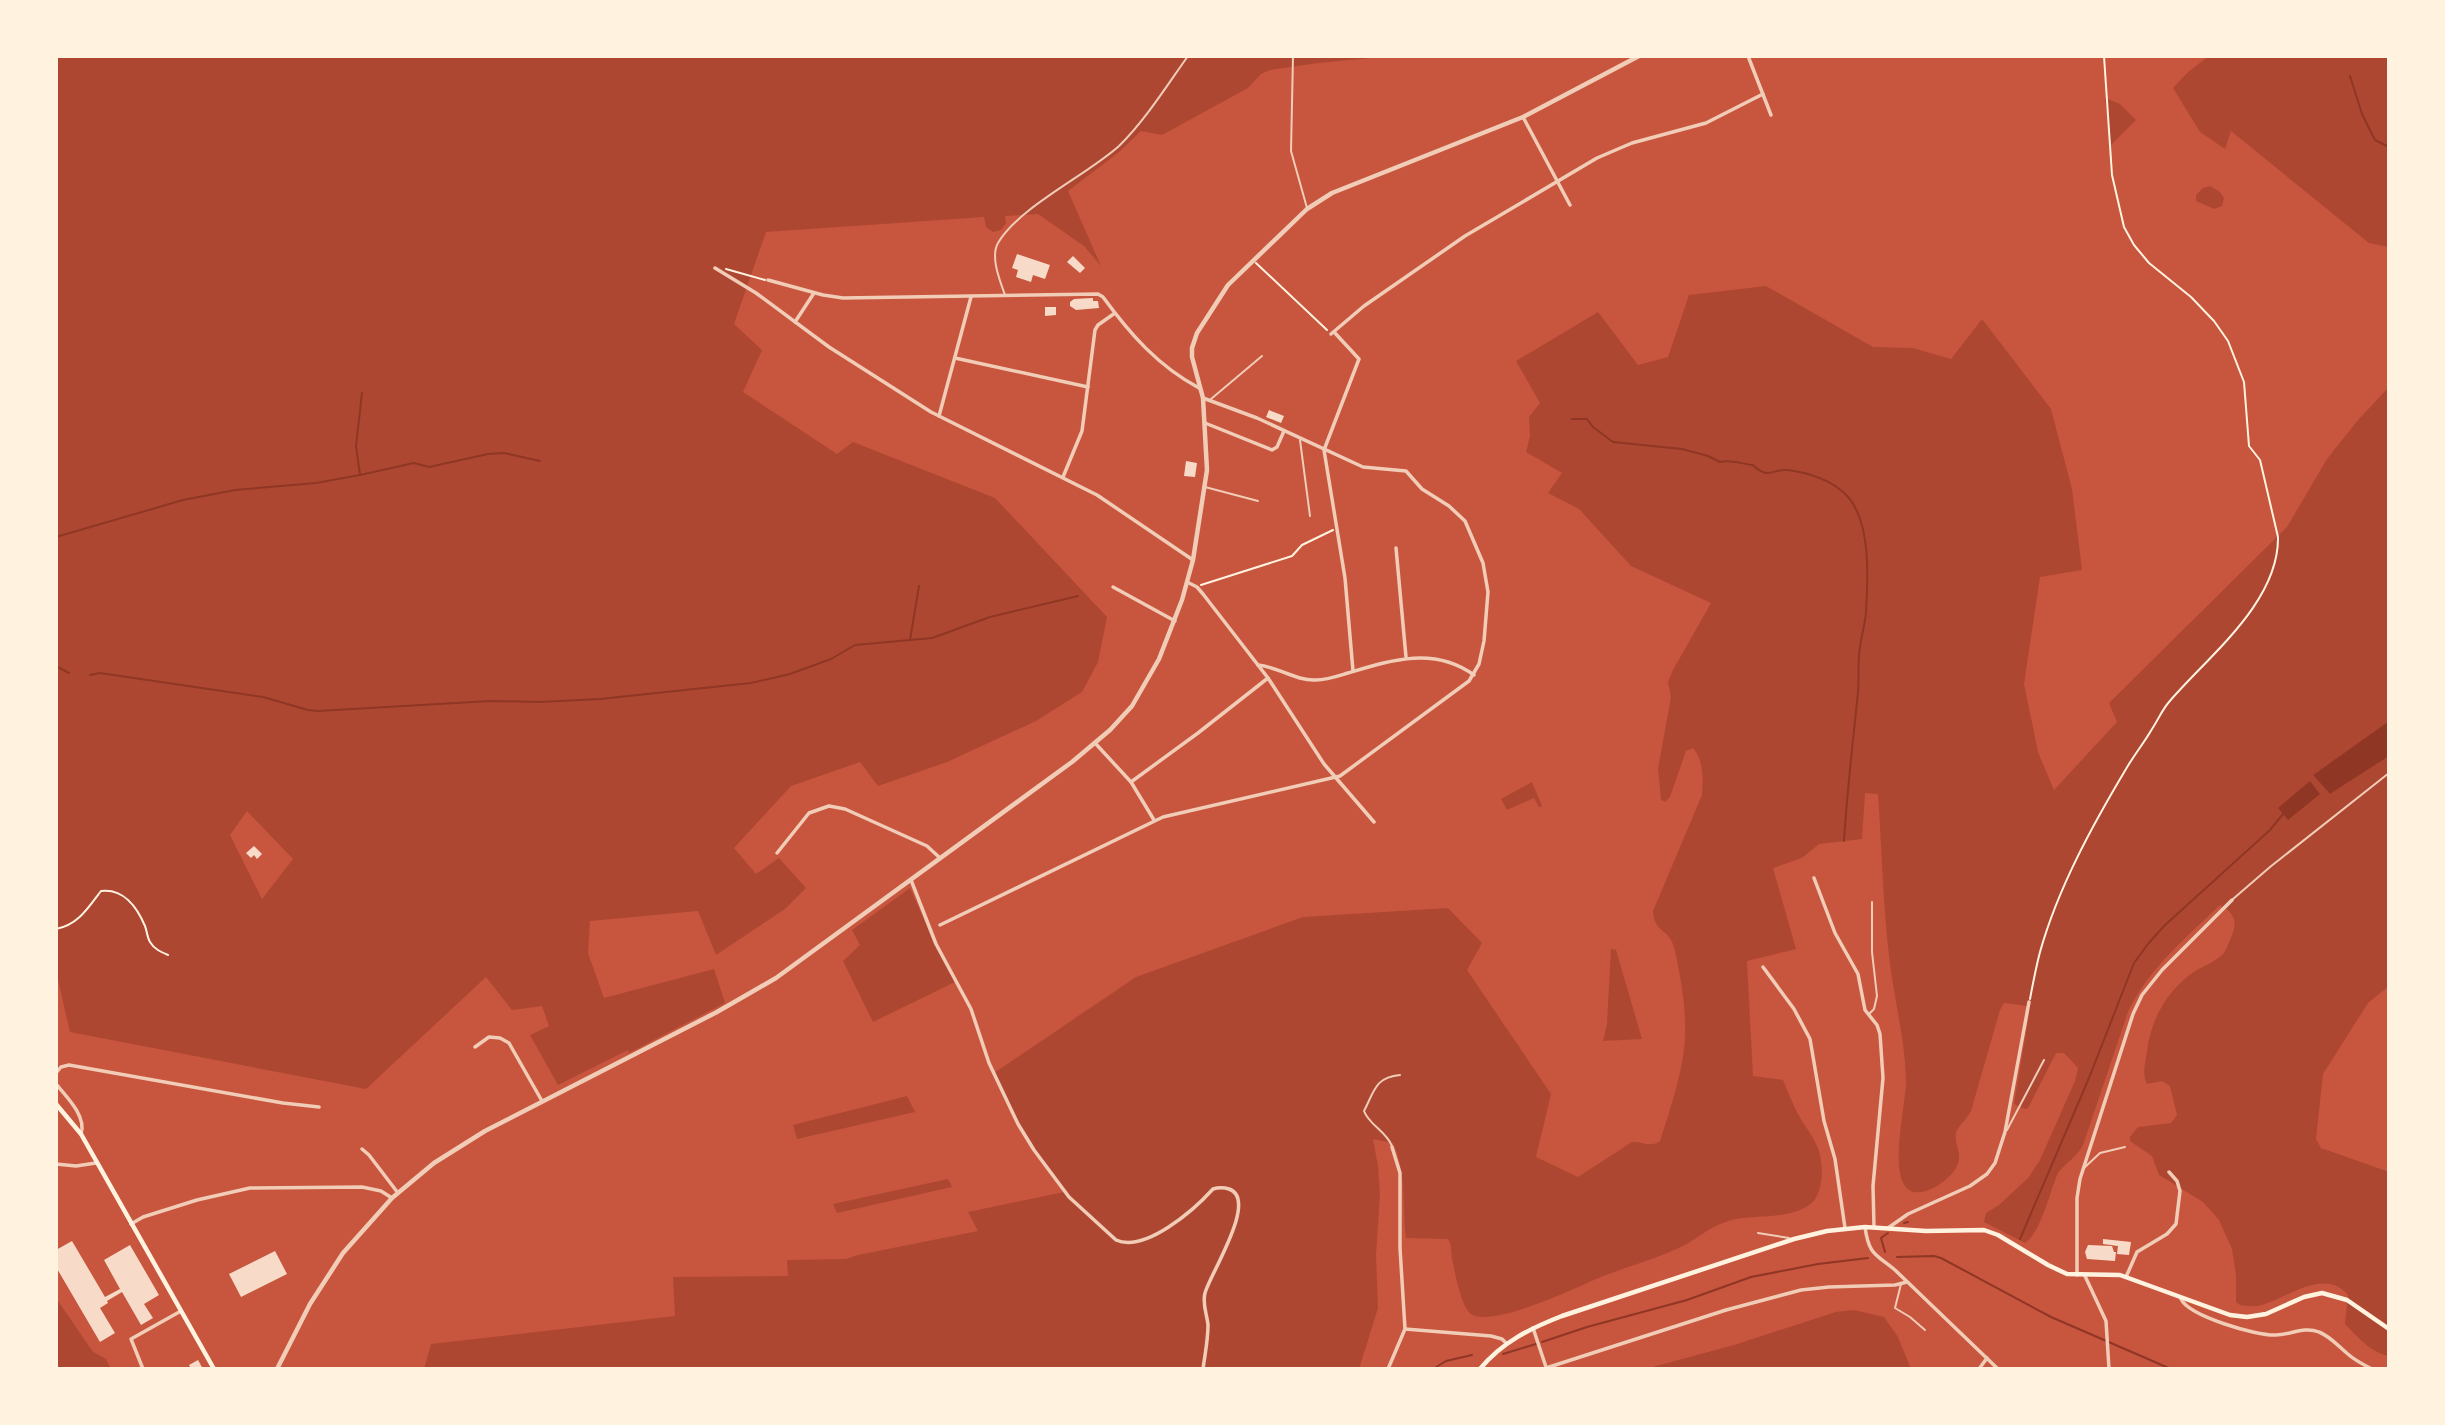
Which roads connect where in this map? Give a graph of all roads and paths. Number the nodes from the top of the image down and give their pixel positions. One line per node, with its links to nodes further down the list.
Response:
1 (1188, 56): 17 (lane)
2 (1293, 56): 11 (lane)
3 (1639, 56): 8 (street)
4 (1748, 56): 6 (street)
5 (2104, 56): 64 (path)
6 (1763, 94): 7 (street); 9 (street)
7 (1771, 115)
8 (1523, 117): 9 (street); 11 (street)
9 (1558, 181): 10 (street); 20 (street)
10 (1570, 205)
11 (1307, 209): 12 (street)
12 (1252, 260): 20 (path); 24 (street)
13 (715, 268): 14 (path); 19 (street)
14 (768, 280): 15 (street)
15 (814, 293): 16 (street); 19 (street)
16 (971, 296): 17 (street); 22 (street)
17 (1006, 296): 18 (street)
18 (1115, 313): 23 (street); 24 (street)
19 (795, 322): 27 (street)
20 (1333, 333): 31 (street)
21 (1262, 356): 26 (lane)
22 (955, 358): 23 (street); 27 (street)
23 (1088, 387): 32 (street)
24 (1201, 388): 25 (street)
25 (1203, 398): 26 (street); 28 (street)
26 (1210, 399): 29 (street)
27 (939, 416): 32 (street)
28 (1205, 423): 29 (street); 33 (street)
29 (1284, 430): 30 (street)
30 (1300, 438): 31 (street); 35 (lane)
31 (1324, 450): 36 (street); 46 (street)
32 (1063, 477): 38 (street)
33 (1205, 487): 34 (lane); 38 (street)
34 (1258, 501)
35 (1310, 516)
36 (1338, 529): 41 (path); 45 (street)
37 (1396, 548): 43 (street)
38 (1193, 560): 39 (street)
39 (1187, 582): 41 (street); 42 (street)
40 (1114, 587): 42 (street)
41 (1197, 587): 44 (street)
42 (1175, 621): 48 (street)
43 (1406, 657): 45 (street); 46 (street)
44 (1258, 665): 45 (street); 47 (street)
45 (1353, 671)
46 (1474, 675): 50 (street)
47 (1268, 678): 50 (street); 51 (street)
48 (1095, 743): 51 (street); 55 (street)
49 (2389, 773): 58 (lane)
50 (1335, 778): 52 (street); 53 (street)
51 (1131, 782): 52 (street)
52 (1154, 820): 60 (street)
53 (1374, 822)
54 (777, 853): 55 (street)
55 (940, 858): 57 (street)
56 (1814, 878): 65 (street)
57 (911, 880): 71 (street); 109 (street)
58 (2232, 900): 81 (street)
59 (1872, 902): 65 (lane)
60 (940, 925)
61 (56, 929): 62 (path)
62 (167, 955)
63 (1763, 967): 88 (street)
64 (2029, 1002): 74 (street)
65 (1868, 1015): 87 (street)
66 (475, 1047): 71 (street)
67 (2044, 1060): 74 (lane)
68 (56, 1073): 73 (street)
69 (1400, 1075): 76 (lane)
70 (56, 1084): 75 (street)
71 (542, 1101): 83 (street)
72 (56, 1104): 75 (main road)
73 (319, 1107)
74 (2005, 1132): 89 (street)
75 (81, 1134): 79 (main road)
76 (1392, 1147): 100 (street)
77 (2125, 1147): 81 (lane)
78 (362, 1149): 83 (street)
79 (96, 1163): 80 (street); 85 (main road)
80 (56, 1164)
81 (2083, 1168): 92 (street)
82 (2169, 1172): 94 (street)
83 (398, 1194): 84 (street)
84 (392, 1198): 85 (street); 108 (street)
85 (131, 1224): 98 (main road)
86 (1865, 1227): 87 (main road); 88 (main road); 95 (street)
87 (1874, 1227): 89 (main road)
88 (1845, 1228): 91 (main road)
89 (1888, 1228): 92 (main road)
90 (1758, 1233): 91 (lane)
91 (1794, 1239): 99 (main road)
92 (2077, 1276): 93 (main road)
93 (2085, 1276): 94 (main road); 114 (street)
94 (2126, 1277): 97 (main road)
95 (1907, 1282): 96 (street); 104 (street)
96 (1901, 1284): 102 (lane); 105 (street)
97 (2181, 1299): 101 (main road); 115 (street)
98 (181, 1311): 106 (street); 107 (main road)
99 (1533, 1328): 103 (main road); 105 (street)
100 (1405, 1329): 103 (street); 110 (street)
101 (2389, 1329)
102 (1925, 1330)
103 (1506, 1343): 111 (main road)
104 (1987, 1358): 112 (street); 113 (street)
105 (1545, 1368)
106 (143, 1369)
107 (214, 1369)
108 (277, 1369)
109 (1203, 1369)
110 (1388, 1369)
111 (1480, 1369)
112 (1979, 1369)
113 (1998, 1369)
114 (2109, 1369)
115 (2372, 1369)

